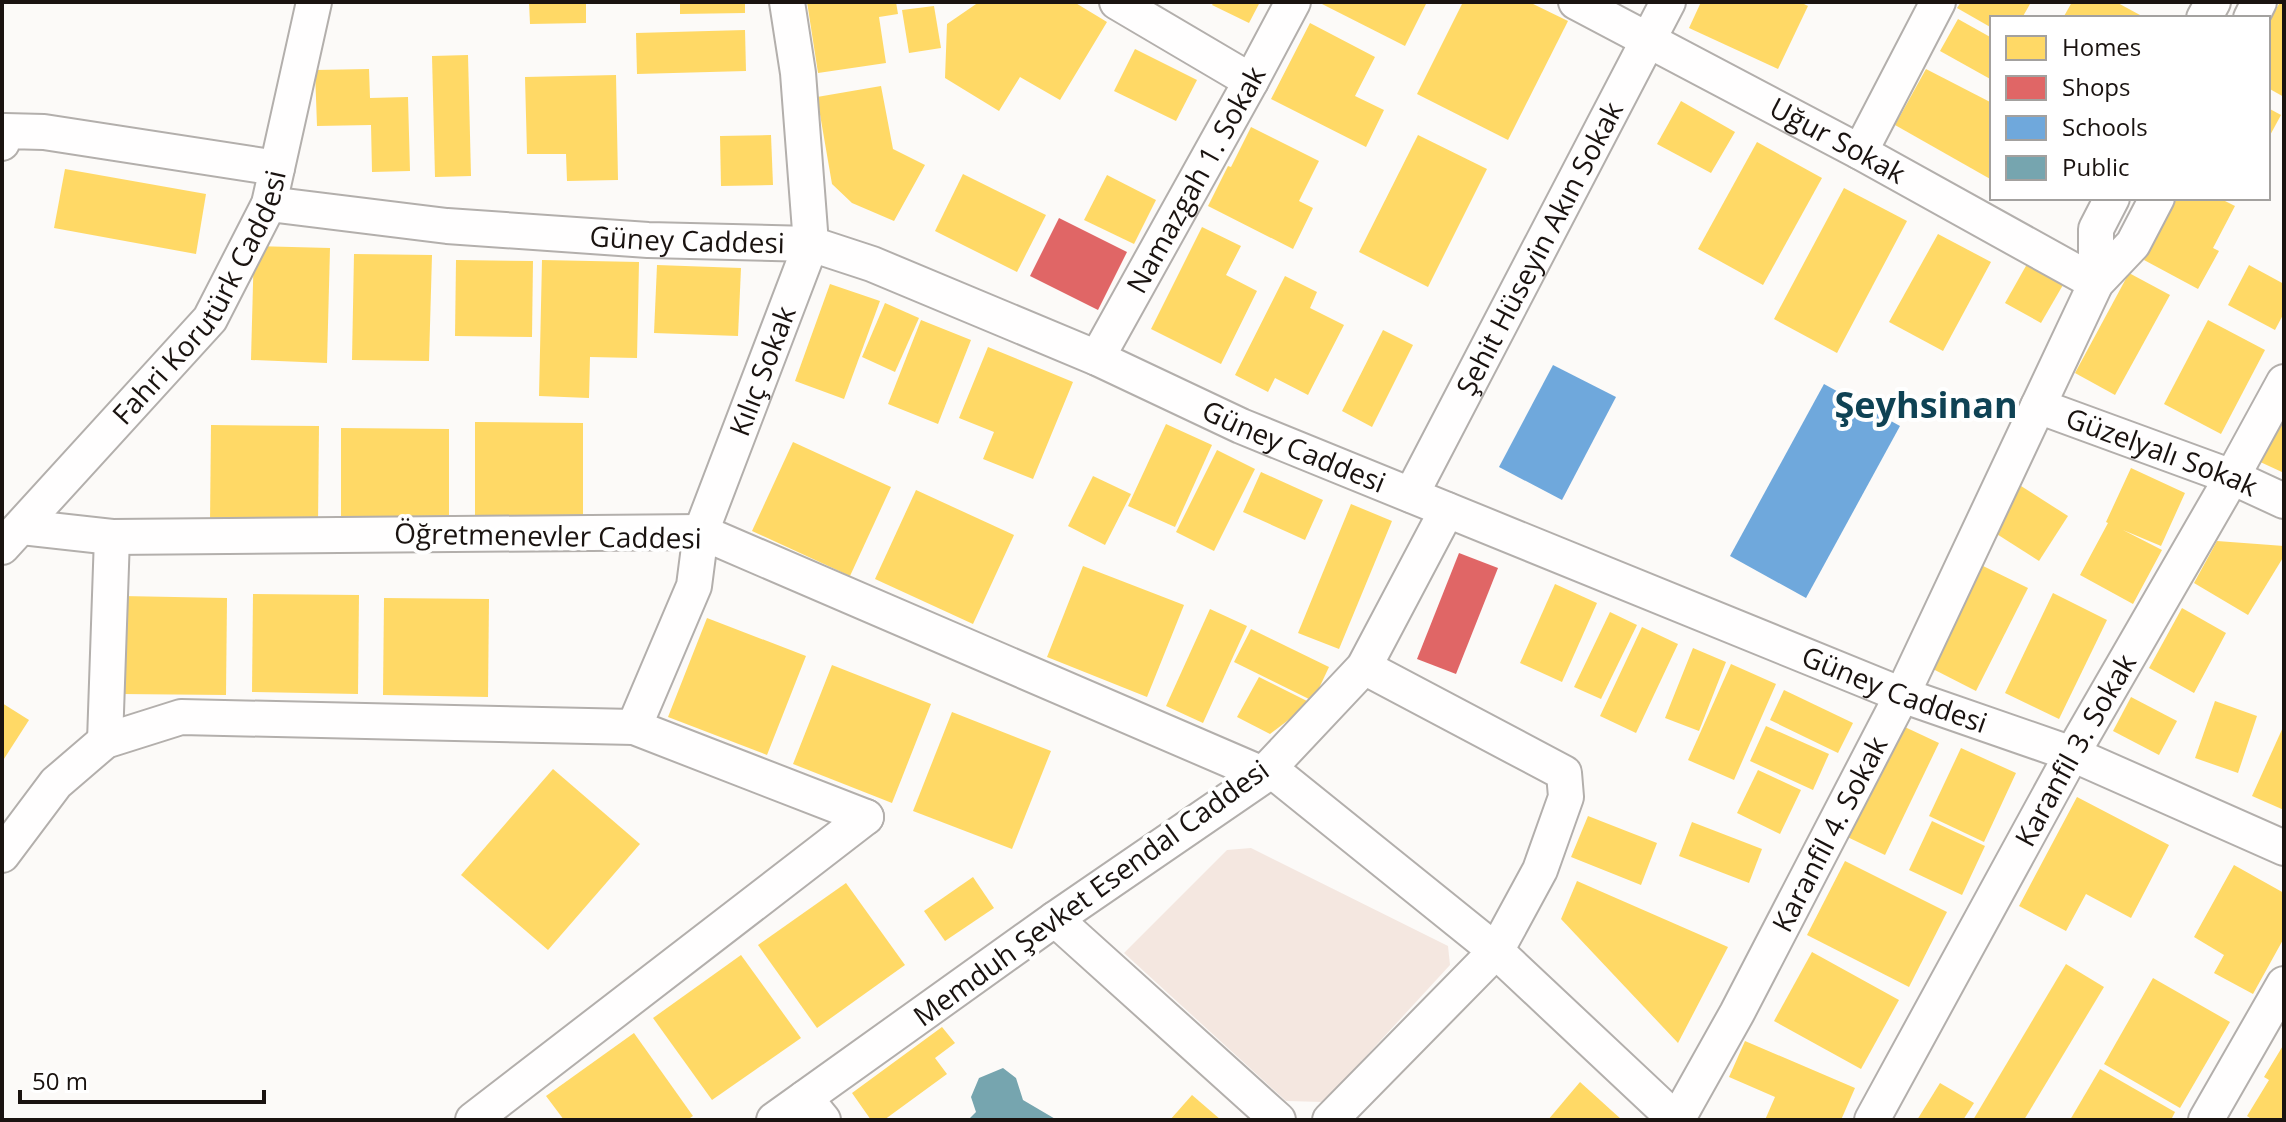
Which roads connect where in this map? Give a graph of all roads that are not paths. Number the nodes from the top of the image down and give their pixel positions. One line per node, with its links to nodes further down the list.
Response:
1 (314, 2): 12 (street, Fahri Korutürk Caddesi)
2 (787, 2): 16 (street, Kılıç Sokak)
3 (1117, 2): 9 (street)
4 (1293, 2): 9 (street, Namazgah 1. Sokak)
5 (1576, 2): 8 (street, Uğur Sokak)
6 (1668, 2): 8 (street, Şehit Hüseyin Akın Sokak)
7 (1938, 2): 11 (street)
8 (1649, 39): 11 (street, Uğur Sokak); 22 (street, Şehit Hüseyin Akın Sokak)
9 (1251, 81): 18 (street, Namazgah 1. Sokak)
10 (2, 143): 12 (street)
11 (1860, 152): 17 (street, Uğur Sokak)
12 (277, 168): 15 (street, Fahri Korutürk Caddesi)
13 (2111, 200): 17 (street)
14 (2156, 200): 17 (street)
15 (269, 204): 16 (street, Güney Caddesi); 26 (street, Fahri Korutürk Caddesi)
16 (811, 244): 18 (street, Güney Caddesi); 25 (street, Kılıç Sokak)
17 (2096, 283): 20 (street, Karanfil 4. Sokak)
18 (1097, 358): 22 (street, Güney Caddesi)
19 (2284, 382): 21 (street, Karanfil 3. Sokak)
20 (2038, 406): 21 (street, Güzelyalı Sokak); 29 (street, Karanfil 4. Sokak)
21 (2232, 477): 23 (street, Güzelyalı Sokak); 32 (street, Karanfil 3. Sokak)
22 (1411, 495): 24 (street, Güney Caddesi)
23 (2284, 501)
24 (1447, 510): 28 (street, Memduh Şevket Esendal Caddesi); 29 (street, Güney Caddesi)
25 (701, 532): 27 (street, Öğretmenevler Caddesi); 30 (street, Kılıç Sokak); 33 (street, Öğretmenevler Caddesi)
26 (12, 537): 27 (street, Öğretmenevler Caddesi)
27 (112, 537): 31 (street)
28 (1364, 667): 33 (street, Memduh Şevket Esendal Caddesi); 37 (street)
29 (1902, 695): 32 (street, Güney Caddesi); 44 (street, Karanfil 4. Sokak)
30 (634, 727): 31 (street); 40 (street)
31 (105, 741): 35 (street)
32 (2072, 754): 34 (street, Güney Caddesi); 45 (street, Karanfil 3. Sokak)
33 (1267, 772): 36 (street, Memduh Şevket Esendal Caddesi); 37 (street, Öğretmenevler Caddesi)
34 (2284, 848)
35 (2, 855)
36 (1055, 919): 39 (street, Memduh Şevket Esendal Caddesi); 42 (street)
37 (1496, 951): 43 (street); 44 (street, Öğretmenevler Caddesi)
38 (2284, 984): 46 (street)
39 (814, 1109): 41 (street, Memduh Şevket Esendal Caddesi)
40 (473, 1120)
41 (774, 1120)
42 (1278, 1120)
43 (1330, 1120)
44 (1676, 1120)
45 (1872, 1120)
46 (2206, 1120)

